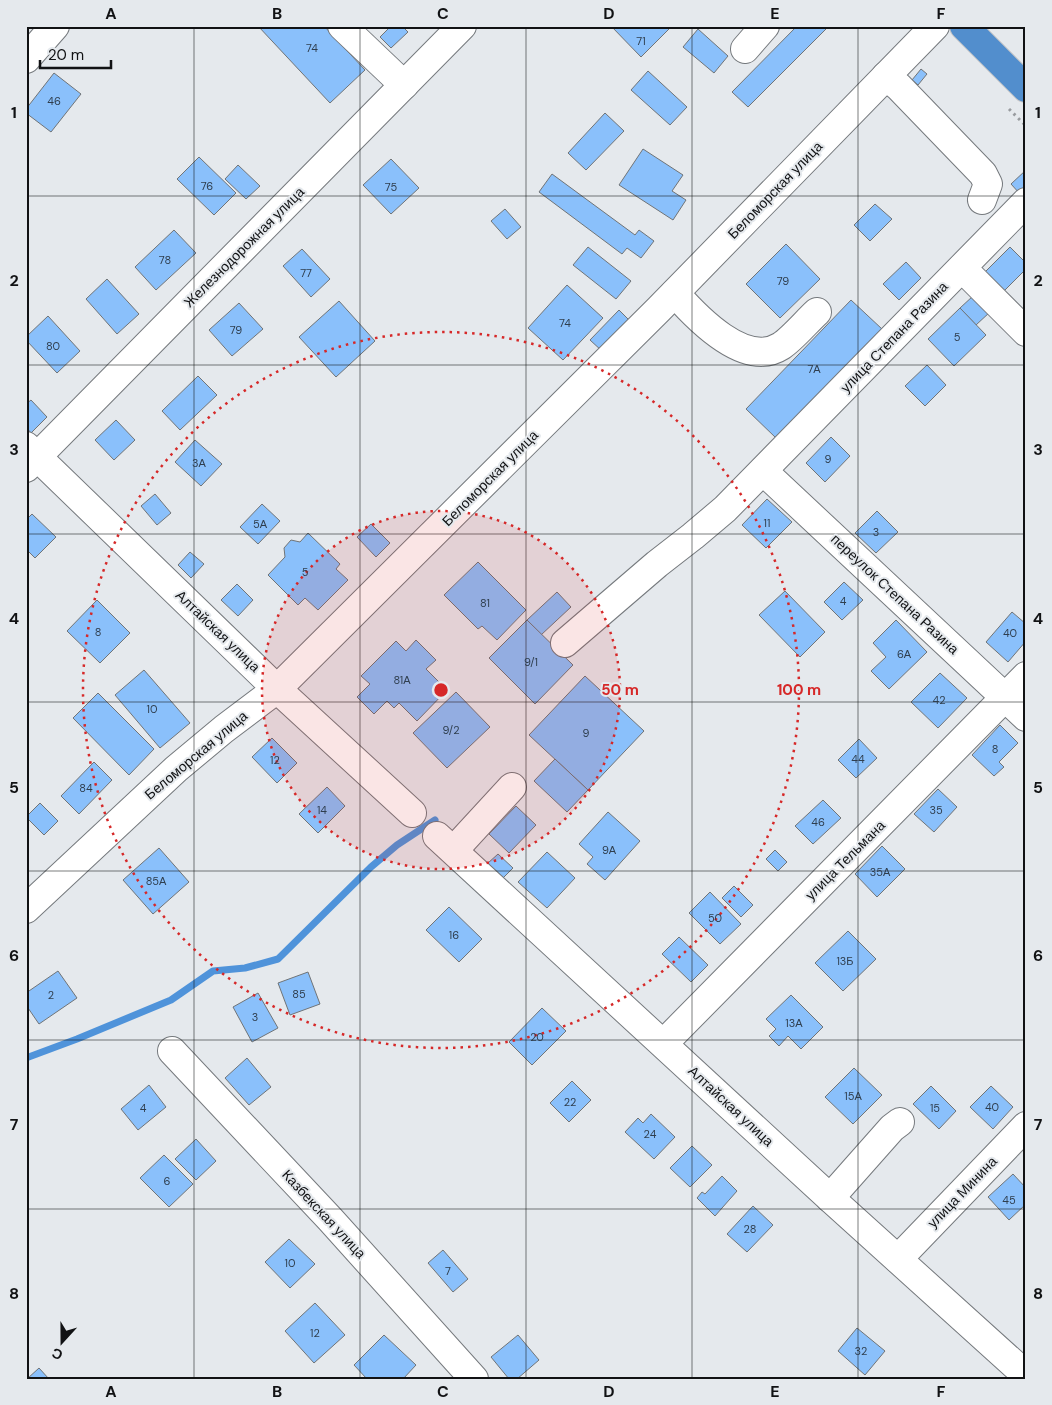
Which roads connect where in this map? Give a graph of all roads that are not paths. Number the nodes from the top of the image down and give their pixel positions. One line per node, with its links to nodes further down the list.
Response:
1 (55, 26): 8 (street)
2 (342, 26): 10 (street)
3 (462, 26): 10 (street, Железнодорожная улица)
4 (765, 26): 7 (street)
5 (935, 26): 9 (street, Беломорская улица)
6 (964, 26): 11 (highway)
7 (745, 49)
8 (26, 59)
9 (886, 76): 12 (street); 15 (street, Беломорская улица)
10 (404, 85): 18 (street, Железнодорожная улица)
11 (1026, 88)
12 (982, 200)
13 (1026, 202): 14 (street, улица Степана Разина)
14 (962, 268): 17 (street); 19 (street, улица Степана Разина)
15 (675, 293): 16 (street); 22 (street, Беломорская улица)
16 (817, 312)
17 (1026, 332)
18 (30, 457): 22 (street, Алтайская улица)
19 (763, 471): 20 (street, улица Степана Разина); 23 (street, переулок Степана Разина)
20 (565, 643)
21 (1026, 676): 23 (street, улица Тельмана)
22 (278, 688): 26 (street, Алтайская улица); 27 (street, Беломорская улица)
23 (1006, 698): 24 (street, переулок Степана Разина); 28 (street, улица Тельмана)
24 (1026, 717)
25 (512, 787): 28 (street, Алтайская улица)
26 (412, 813)
27 (26, 909)
28 (664, 1043): 32 (street, Алтайская улица)
29 (172, 1051): 35 (street, Казбекская улица)
30 (900, 1122): 32 (street)
31 (1026, 1126): 33 (street, улица Минина)
32 (830, 1198): 33 (street, Алтайская улица)
33 (898, 1258): 34 (street, Алтайская улица)
34 (1026, 1375)
35 (474, 1379)

